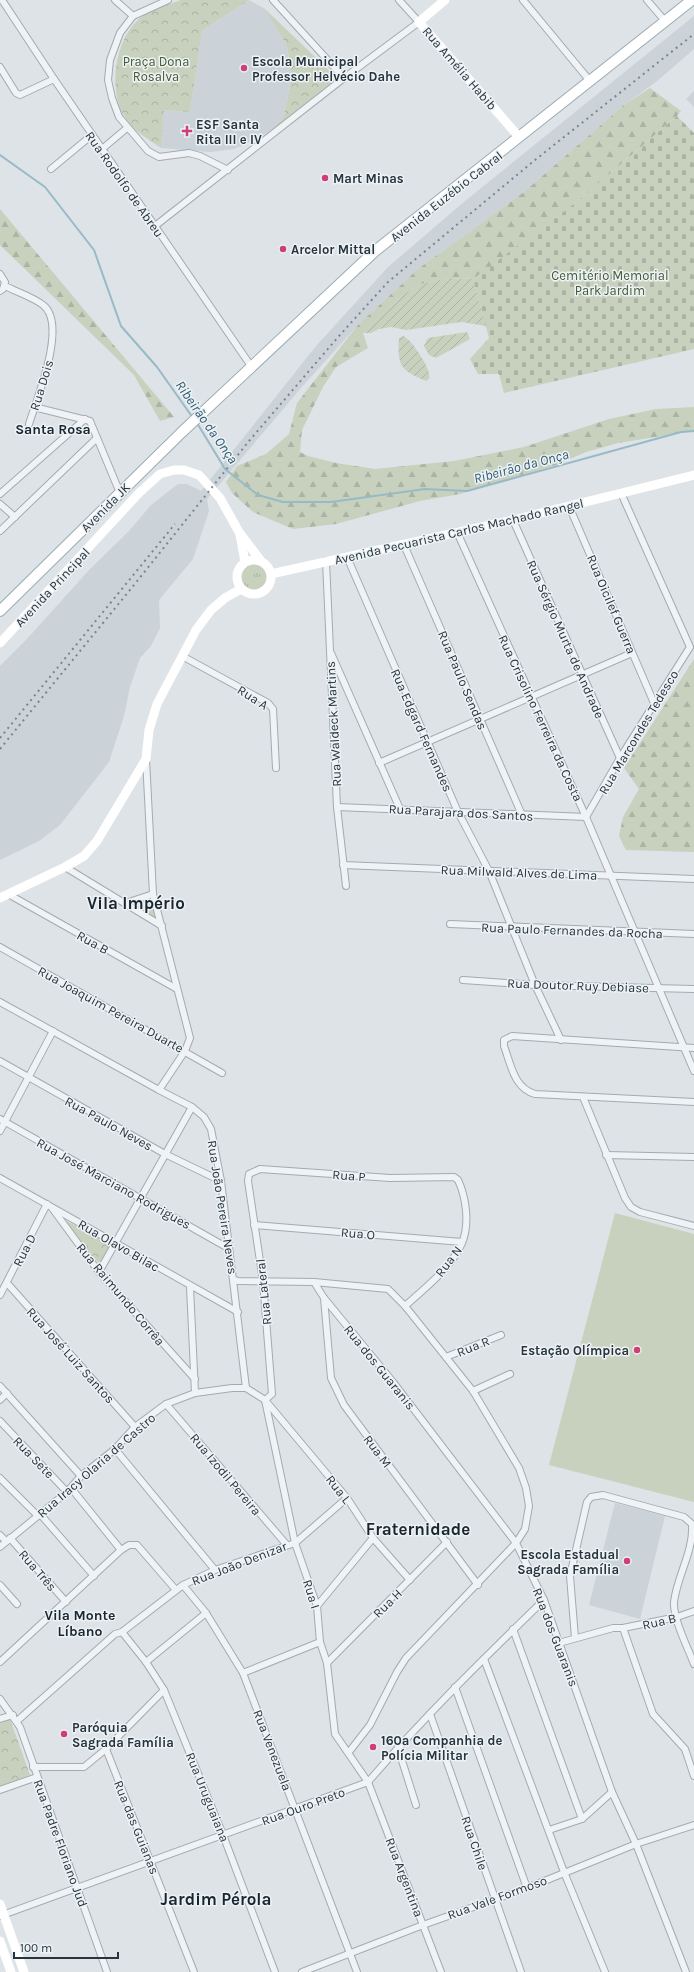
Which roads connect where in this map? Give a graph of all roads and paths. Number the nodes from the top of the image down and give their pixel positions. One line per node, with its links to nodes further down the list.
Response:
1 (2, 0): 15 (street, Rua Rodolfo de Abreu)
2 (115, 0): 10 (street)
3 (168, 0): 10 (street)
4 (274, 0): 14 (street)
5 (399, 0): 12 (street, Rua Amélia Habib)
6 (445, 0): 12 (street)
7 (522, 0): 16 (street)
8 (646, 0): 11 (street)
9 (692, 0): 11 (main road, Avenida Euzébio Cabral)
10 (133, 16): 17 (street)
11 (665, 21): 16 (main road, Avenida Euzébio Cabral)
12 (419, 22): 14 (street); 19 (street, Rua Amélia Habib)
13 (0, 67): 15 (street)
14 (344, 78): 22 (street)
15 (54, 79): 18 (street, Rua Rodolfo de Abreu)
16 (590, 81): 19 (main road, Avenida Euzébio Cabral)
17 (127, 128): 20 (street); 22 (street)
18 (92, 135): 20 (street, Rua Rodolfo de Abreu); 21 (street)
19 (519, 137): 27 (main road, Avenida Euzébio Cabral)
20 (102, 149): 23 (street, Rua Rodolfo de Abreu)
21 (52, 169)
22 (228, 170): 23 (street)
23 (155, 226): 27 (street, Rua Rodolfo de Abreu)
24 (0, 274): 25 (street)
25 (5, 286): 26 (street); 29 (street, Rua Dois)
26 (0, 291)
27 (251, 366): 28 (main road, Avenida Euzébio Cabral)
28 (211, 405): 36 (main road, Avenida JK)
29 (34, 407): 30 (street); 31 (street, Rua Dois)
30 (85, 419): 32 (street); 35 (street)
31 (29, 424)
32 (97, 438): 36 (street); 39 (street)
33 (694, 475): 34 (street, Avenida Pecuarista Carlos Machado Rangel)
34 (621, 492): 38 (street, Avenida Pecuarista Carlos Machado Rangel); 58 (street, Rua Marcondes Tedesco)
35 (0, 494)
36 (120, 494): 51 (main road, Avenida JK)
37 (0, 504): 39 (street)
38 (570, 506): 40 (street, Avenida Pecuarista Carlos Machado Rangel); 54 (street, Rua Oicilef Guerra)
39 (15, 517): 41 (street)
40 (513, 520): 43 (street, Avenida Pecuarista Carlos Machado Rangel); 56 (street, Rua Sérgio Murta de Andrade)
41 (0, 531)
42 (239, 532): 46 (street, Avenida Principal); 48 (street, Avenida Principal); 52 (street, Avenida Principal)
43 (457, 532): 44 (street, Avenida Pecuarista Carlos Machado Rangel); 57 (street, Rua Crisolino Ferreira da Costa)
44 (404, 545): 45 (street, Avenida Pecuarista Carlos Machado Rangel); 59 (street, Rua Paulo Sendas)
45 (347, 557): 47 (street, Avenida Pecuarista Carlos Machado Rangel); 60 (street, Rua Edgard Fernandes)
46 (261, 561): 48 (street); 49 (street)
47 (326, 561): 49 (street, Avenida Pecuarista Carlos Machado Rangel); 53 (street, Rua Waldeck Martins)
48 (245, 562): 50 (street)
49 (271, 574): 50 (street)
50 (241, 588): 55 (street)
51 (2, 607)
52 (0, 643)
53 (329, 650): 63 (street); 65 (street, Rua Waldeck Martins)
54 (632, 653): 56 (street); 58 (street, Rua Oicilef Guerra)
55 (182, 656): 62 (street); 64 (street, Rua A)
56 (583, 674): 57 (street); 61 (street, Rua Sérgio Murta de Andrade)
57 (531, 697): 59 (street); 69 (street, Rua Crisolino Ferreira da Costa)
58 (654, 703): 61 (street, Rua Marcondes Tedesco)
59 (479, 719): 60 (street); 68 (street, Rua Paulo Sendas)
60 (427, 742): 63 (street); 67 (street, Rua Edgard Fernandes)
61 (620, 758): 69 (street, Rua Marcondes Tedesco)
62 (146, 759): 71 (street); 76 (street)
63 (379, 763): 66 (street)
64 (276, 768)
65 (336, 807): 66 (street, Rua Parajara dos Santos); 70 (street, Rua Waldeck Martins)
66 (400, 809): 67 (street, Rua Parajara dos Santos)
67 (458, 812): 68 (street, Rua Parajara dos Santos); 72 (street, Rua Edgard Fernandes)
68 (522, 815): 69 (street, Rua Parajara dos Santos)
69 (586, 817): 73 (street, Rua Crisolino Ferreira da Costa)
70 (343, 865): 72 (street, Rua Milwald Alves de Lima); 75 (street, Rua Waldeck Martins)
71 (65, 868): 77 (street); 78 (street)
72 (489, 871): 73 (street, Rua Milwald Alves de Lima); 81 (street, Rua Edgard Fernandes)
73 (611, 876): 74 (street, Rua Milwald Alves de Lima); 82 (street, Rua Crisolino Ferreira da Costa)
74 (694, 879)
75 (346, 886)
76 (153, 894): 78 (street); 80 (street)
77 (4, 896): 88 (street, Rua B)
78 (126, 903): 80 (street)
79 (450, 924): 81 (street, Rua Paulo Fernandes da Rocha)
80 (162, 926): 88 (street)
81 (513, 928): 82 (street, Rua Paulo Fernandes da Rocha); 86 (street, Rua Edgard Fernandes)
82 (636, 933): 83 (street, Rua Paulo Fernandes da Rocha); 87 (street, Rua Crisolino Ferreira da Costa)
83 (694, 934)
84 (0, 947): 95 (street, Rua Joaquim Pereira Duarte)
85 (463, 980): 86 (street, Rua Doutor Ruy Debiase)
86 (534, 984): 87 (street, Rua Doutor Ruy Debiase); 92 (street, Rua Edgard Fernandes)
87 (659, 987): 89 (street, Rua Doutor Ruy Debiase); 93 (street, Rua Crisolino Ferreira da Costa)
88 (177, 989): 95 (street)
89 (694, 989)
90 (0, 1002): 91 (street, Rua João Pereira Neves)
91 (53, 1031): 99 (street); 100 (street, Rua João Pereira Neves)
92 (561, 1040): 93 (street); 101 (street)
93 (685, 1047): 94 (street); 97 (street)
94 (694, 1048)
95 (185, 1051): 98 (street, Rua Joaquim Pereira Duarte); 100 (street)
96 (0, 1061): 99 (street, Rua Paulo Neves)
97 (694, 1071)
98 (222, 1073)
99 (28, 1077): 104 (street); 106 (street, Rua Paulo Neves)
100 (159, 1090): 103 (street, Rua João Pereira Neves)
101 (583, 1097): 102 (street); 107 (street)
102 (694, 1102)
103 (192, 1107): 106 (street); 111 (street, Rua João Pereira Neves)
104 (3, 1121): 105 (street); 113 (street, Rua José Marciano Rodrigues)
105 (0, 1131)
106 (165, 1154): 111 (street, Rua Paulo Neves); 113 (street)
107 (606, 1155): 108 (street); 116 (street)
108 (694, 1157)
109 (0, 1179): 114 (street, Rua Olavo Bilac)
110 (458, 1180): 112 (street, Rua P); 118 (street, Rua N)
111 (221, 1181): 119 (street, Rua João Pereira Neves)
112 (248, 1181): 115 (street, Rua Lateral)
113 (141, 1197): 117 (street); 119 (street, Rua José Marciano Rodrigues)
114 (49, 1206): 117 (street, Rua Olavo Bilac); 120 (street, Rua Raimundo Corrêa); 124 (street, Rua D)
115 (254, 1224): 118 (street, Rua O); 122 (street, Rua Lateral)
116 (694, 1226)
117 (116, 1242): 120 (street); 125 (street, Rua Olavo Bilac)
118 (462, 1242): 128 (street, Rua N)
119 (228, 1248): 121 (street, Rua João Pereira Neves)
120 (99, 1272): 133 (street, Rua Raimundo Corrêa)
121 (234, 1280): 122 (street); 129 (street, Rua João Pereira Neves)
122 (263, 1280): 123 (street); 140 (street, Rua Lateral)
123 (314, 1282): 127 (street, Rua dos Guaranis); 128 (street)
124 (7, 1283): 126 (street, Rua D); 143 (street, Rua José Luiz Santos)
125 (190, 1287): 129 (street, Rua Olavo Bilac); 133 (street)
126 (0, 1295)
127 (324, 1298): 153 (street, Rua M); 155 (street, Rua dos Guaranis)
128 (405, 1306): 131 (street)
129 (238, 1312): 135 (street, Rua João Pereira Neves)
130 (500, 1335): 131 (street, Rua R)
131 (446, 1357): 136 (street)
132 (510, 1374): 136 (street)
133 (194, 1379): 138 (street)
134 (0, 1386): 137 (street)
135 (246, 1388): 138 (street, Rua Iracy Olaria de Castro); 140 (street)
136 (473, 1391): 155 (street)
137 (7, 1393): 139 (street); 145 (street)
138 (195, 1393): 141 (street, Rua Iracy Olaria de Castro)
139 (0, 1400)
140 (265, 1400): 148 (street, Rua L); 154 (street, Rua I)
141 (166, 1404): 143 (street, Rua Iracy Olaria de Castro); 156 (street, Rua Izodil Pereira)
142 (0, 1421): 147 (street, Rua Sete)
143 (135, 1427): 144 (street, Rua Iracy Olaria de Castro)
144 (115, 1449): 145 (street, Rua Iracy Olaria de Castro); 159 (street)
145 (81, 1476): 147 (street, Rua Iracy Olaria de Castro)
146 (0, 1478): 149 (street)
147 (69, 1490): 149 (street, Rua Iracy Olaria de Castro); 158 (street, Rua Sete)
148 (347, 1498): 151 (street, Rua L); 154 (street)
149 (39, 1515): 152 (street, Rua Iracy Olaria de Castro); 160 (street)
150 (0, 1535): 152 (street, Rua Três)
151 (373, 1538): 161 (street, Rua L); 169 (street)
152 (8, 1539): 157 (street, Rua Iracy Olaria de Castro); 167 (street, Rua Três)
153 (447, 1542): 161 (street, Rua H); 164 (street, Rua M)
154 (294, 1543): 156 (street, Rua João Denizar); 169 (street, Rua I)
155 (516, 1543): 164 (street); 166 (street, Rua dos Guaranis)
156 (286, 1544): 159 (street, Rua João Denizar)
157 (0, 1547)
158 (121, 1550): 160 (street); 165 (street)
159 (216, 1570): 163 (street, Rua João Denizar)
160 (94, 1576): 167 (street)
161 (410, 1580): 182 (street, Rua H)
162 (0, 1585): 168 (street)
163 (183, 1585): 165 (street, Rua João Denizar); 171 (street, Rua Venezuela)
164 (478, 1585): 194 (street)
165 (176, 1590): 175 (street, Rua João Denizar)
166 (544, 1600): 174 (street, Rua Ouro Preto); 178 (street, Rua dos Guaranis)
167 (66, 1602): 180 (street)
168 (17, 1604)
169 (317, 1606): 177 (street, Rua I)
170 (694, 1611): 172 (street, Rua B)
171 (206, 1613): 181 (street); 184 (street, Rua Venezuela)
172 (677, 1617): 173 (street, Rua B); 176 (street); 183 (street)
173 (623, 1628): 176 (street, Rua B); 196 (street)
174 (513, 1629): 179 (street, Rua Ouro Preto); 203 (street)
175 (122, 1632): 181 (street, Rua Uruguaiana); 191 (street, Rua João Denizar)
176 (575, 1638): 178 (street, Rua B)
177 (320, 1642): 182 (street, Rua I); 184 (street)
178 (559, 1643): 200 (street, Rua dos Guaranis)
179 (484, 1660): 185 (street, Rua Ouro Preto); 205 (street)
180 (0, 1662)
181 (146, 1662): 186 (street, Rua Uruguaiana)
182 (327, 1663): 194 (street, Rua I)
183 (694, 1664)
184 (243, 1673): 202 (street, Rua Venezuela)
185 (455, 1687): 188 (street, Rua Ouro Preto); 210 (street)
186 (164, 1690): 193 (street); 206 (street, Rua Uruguaiana)
187 (0, 1699): 189 (street, Rua Padre Floriano Jud)
188 (430, 1714): 192 (street, Rua Ouro Preto); 212 (street, Rua Chile)
189 (13, 1715): 190 (street); 191 (street, Rua Padre Floriano Jud)
190 (0, 1719)
191 (17, 1722): 195 (street, Rua Padre Floriano Jud)
192 (398, 1748): 198 (street, Rua Ouro Preto); 201 (street)
193 (106, 1749): 195 (street); 208 (street, Rua das Guianas)
194 (349, 1752): 198 (street, Rua I)
195 (33, 1767): 197 (street, Rua Padre Floriano Jud)
196 (694, 1776)
197 (37, 1777): 199 (street); 211 (street, Rua Padre Floriano Jud)
198 (368, 1782): 202 (street, Rua Ouro Preto); 215 (street, Rua Argentina)
199 (0, 1790)
200 (612, 1792): 203 (street); 207 (street, Rua dos Guaranis)
201 (416, 1805)
202 (295, 1808): 206 (street, Rua Ouro Preto); 217 (street, Rua Venezuela)
203 (582, 1819): 205 (street)
204 (694, 1825): 207 (street, Rua Vale Formoso)
205 (549, 1830): 209 (street)
206 (224, 1835): 208 (street, Rua Ouro Preto); 222 (street, Rua Uruguaiana)
207 (636, 1844): 209 (street, Rua Vale Formoso); 228 (street, Rua dos Guaranis)
208 (151, 1862): 211 (street, Rua Ouro Preto); 221 (street, Rua das Guianas)
209 (564, 1872): 210 (street, Rua Vale Formoso); 227 (street)
210 (527, 1888): 212 (street, Rua Vale Formoso)
211 (78, 1889): 214 (street, Rua Ouro Preto); 220 (street, Rua Padre Floriano Jud)
212 (495, 1899): 215 (street, Rua Vale Formoso); 226 (street, Rua Chile)
213 (0, 1904): 214 (street)
214 (2, 1916): 219 (street)
215 (423, 1925): 217 (street, Rua Vale Formoso); 225 (street, Rua Argentina)
216 (0, 1941): 218 (street)
217 (350, 1954): 223 (street, Rua Vale Formoso); 224 (street, Rua Venezuela)
218 (11, 1972)
219 (24, 1972)
220 (107, 1972)
221 (194, 1972)
222 (275, 1972)
223 (302, 1972)
224 (357, 1972)
225 (441, 1972)
226 (521, 1972)
227 (605, 1972)
228 (686, 1972)

